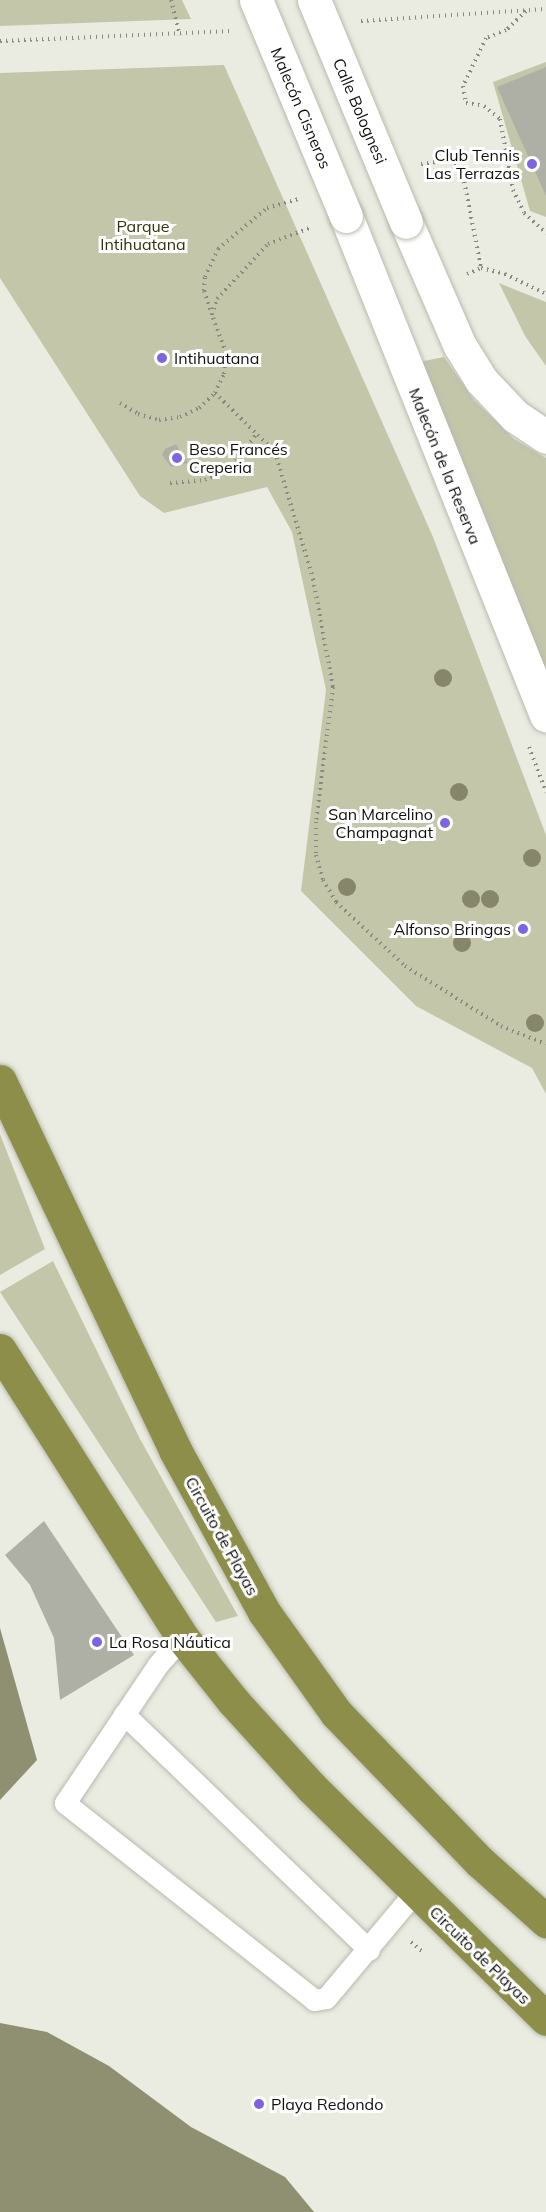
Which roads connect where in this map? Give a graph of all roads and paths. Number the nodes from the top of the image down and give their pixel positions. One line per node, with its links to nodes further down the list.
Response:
1 (171, 0): 5 (path)
2 (256, 0): 6 (main road, Malecón Cisneros, bridge)
3 (314, 0): 8 (main road, Calle Bolognesi, bridge)
4 (526, 11): 7 (path)
5 (180, 35)
6 (346, 218): 10 (path); 15 (main road, Malecón de la Reserva)
7 (546, 233)
8 (434, 290): 9 (path); 13 (main road, Calle Bolognesi)
9 (546, 294)
10 (215, 393): 11 (path); 12 (path)
11 (120, 403)
12 (256, 434): 14 (path); 16 (path)
13 (546, 437)
14 (170, 483)
15 (546, 715)
16 (546, 1044)
17 (0, 1081): 22 (highway, Circuito de Playas)
18 (0, 1350): 19 (highway, Circuito de Playas)
19 (182, 1637): 20 (lane); 21 (highway, Circuito de Playas)
20 (124, 1714): 23 (lane); 23 (lane)
21 (415, 1892): 23 (lane); 24 (highway, Circuito de Playas)
22 (546, 1921)
23 (369, 1950)
24 (546, 2019)

